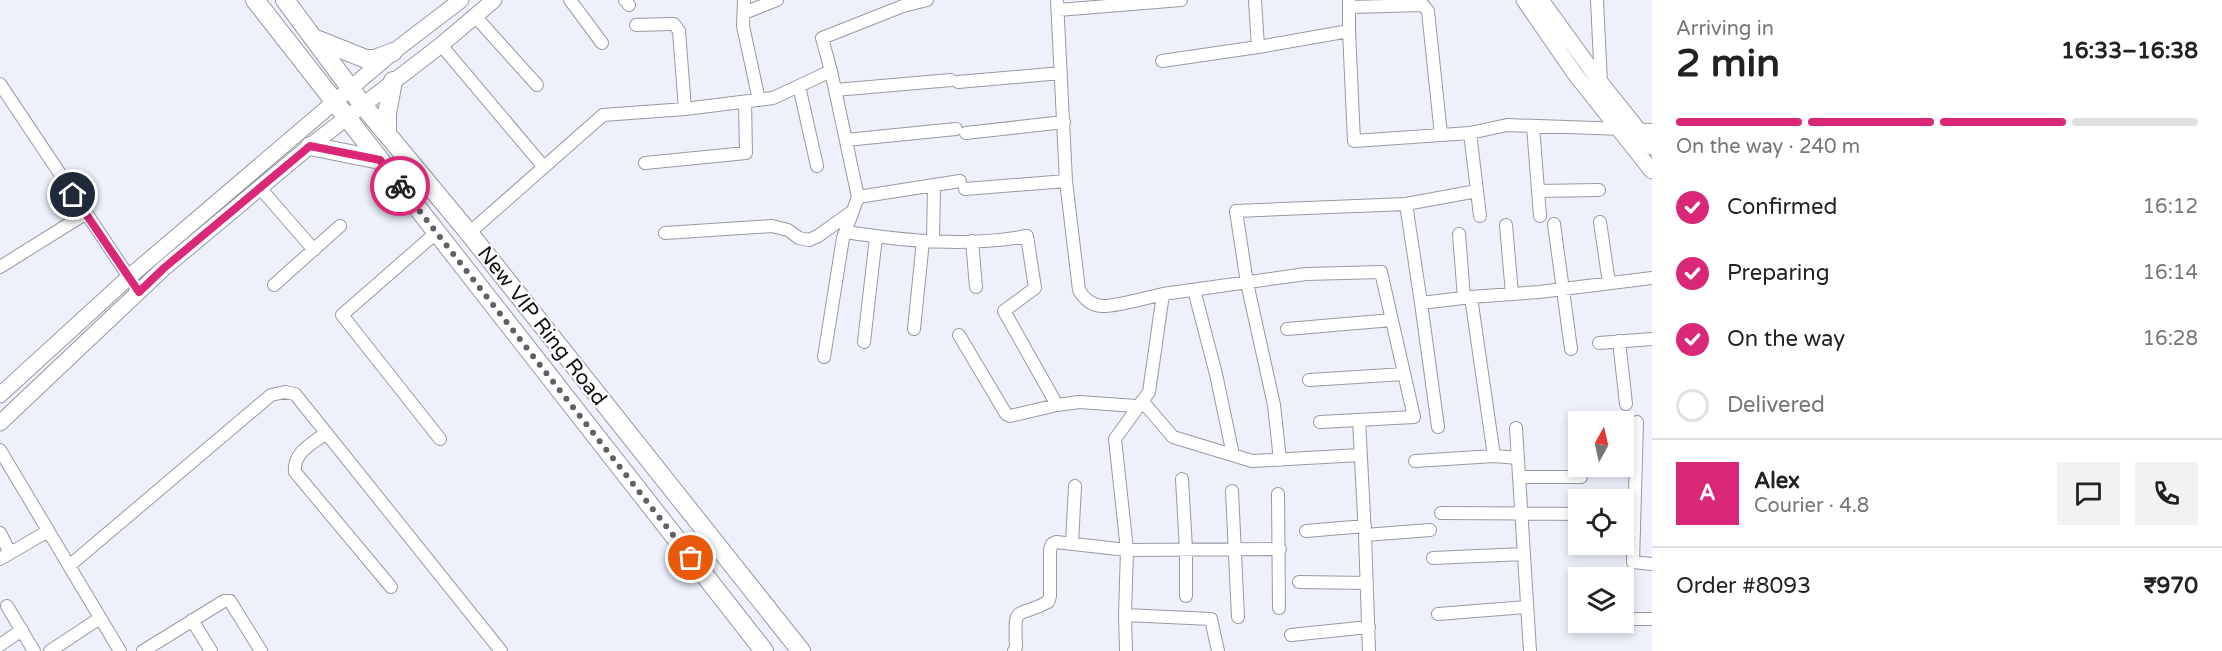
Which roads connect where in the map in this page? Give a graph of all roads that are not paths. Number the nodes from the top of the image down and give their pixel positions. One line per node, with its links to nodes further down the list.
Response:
1 (255, 0): 37 (main road, New VIP Ring Road)
2 (285, 0): 20 (main road, New VIP Ring Road)
3 (461, 0): 24 (street)
4 (494, 0): 17 (street)
5 (570, 0): 21 (street)
6 (777, 0): 16 (street)
7 (926, 0): 13 (street)
8 (1181, 0): 15 (street)
9 (1255, 0): 23 (street)
10 (1524, 0): 41 (street)
11 (1541, 0): 29 (street)
12 (1597, 0): 29 (street)
13 (907, 3): 26 (street)
14 (1350, 4): 19 (street); 45 (street)
15 (1058, 5): 27 (street)
16 (744, 6): 35 (street)
17 (475, 16): 22 (street); 31 (street)
18 (636, 25): 38 (street)
19 (1348, 31): 23 (street); 45 (street)
20 (314, 38): 24 (main road); 34 (main road, New VIP Ring Road)
21 (602, 43)
22 (441, 45): 28 (street); 51 (street)
23 (1258, 47): 25 (street)
24 (393, 52): 34 (street)
25 (1162, 61)
26 (831, 71): 32 (street); 33 (street)
27 (1061, 73): 33 (street); 39 (street)
28 (393, 81): 34 (street); 44 (main road)
29 (1601, 83): 42 (street)
30 (0, 84): 63 (street)
31 (537, 85)
32 (799, 86): 35 (street); 52 (street)
33 (835, 90): 46 (street)
34 (357, 96): 37 (street); 44 (main road, New VIP Ring Road)
35 (759, 100): 36 (street)
36 (745, 102): 38 (street); 50 (street)
37 (341, 108): 47 (street); 49 (main road, New VIP Ring Road); 80 (street)
38 (685, 109): 51 (street)
39 (1064, 122): 46 (street); 54 (street)
40 (1533, 126): 41 (street); 43 (street); 59 (street)
41 (1619, 130): 42 (street); 53 (street)
42 (1645, 130): 48 (street)
43 (1470, 133): 45 (street); 58 (street)
44 (387, 134): 72 (main road, New VIP Ring Road)
45 (1441, 135)
46 (846, 140): 60 (street)
47 (310, 146): 49 (main road); 56 (street)
48 (1652, 147)
49 (380, 160): 70 (main road, New VIP Ring Road)
50 (645, 163)
51 (543, 166): 72 (street)
52 (817, 166)
53 (1652, 171)
54 (1066, 181): 55 (street); 90 (street)
55 (934, 185): 60 (street); 76 (street)
56 (260, 188): 78 (street); 89 (street)
57 (1599, 190): 59 (street)
58 (1477, 191): 61 (street); 64 (street)
59 (1538, 192): 65 (street)
60 (858, 197): 62 (street)
61 (1407, 204): 82 (street); 94 (street)
62 (853, 211): 71 (street); 73 (street)
63 (85, 214): 79 (street); 80 (street)
64 (1480, 216)
65 (1539, 216)
66 (1600, 222): 83 (street)
67 (1554, 224): 87 (street)
68 (1506, 225): 91 (street)
69 (340, 226): 78 (street)
70 (436, 232): 93 (main road, New VIP Ring Road); 119 (street)
71 (846, 232): 75 (street); 104 (street)
72 (469, 233): 85 (main road, New VIP Ring Road)
73 (665, 233)
74 (1459, 234): 92 (street)
75 (876, 237): 76 (street); 101 (street)
76 (928, 241): 77 (street); 96 (street)
77 (972, 241): 86 (street); 110 (street)
78 (314, 250): 84 (street)
79 (0, 267)
80 (129, 277): 89 (street); 107 (street)
81 (1652, 278): 83 (street)
82 (1247, 282): 88 (street); 95 (street); 126 (street)
83 (1609, 283): 87 (street)
84 (274, 285)
85 (511, 287): 93 (main road); 117 (main road, New VIP Ring Road)
86 (976, 287)
87 (1562, 289): 91 (street); 103 (street)
88 (1194, 290): 90 (street); 122 (street)
89 (139, 292): 114 (street)
90 (1163, 294): 108 (street)
91 (1512, 294): 92 (street)
92 (1467, 298): 94 (street); 124 (street)
93 (492, 303): 120 (main road, New VIP Ring Road)
94 (1421, 303): 115 (street)
95 (1392, 320): 97 (street); 105 (street)
96 (914, 329)
97 (1287, 329)
98 (959, 335): 110 (street)
99 (1652, 339): 100 (street)
100 (1619, 341): 102 (street); 109 (street)
101 (864, 342)
102 (1599, 343)
103 (1571, 349)
104 (824, 357)
105 (1404, 374): 106 (street); 111 (street)
106 (1309, 380)
107 (0, 395)
108 (1139, 404): 110 (street); 122 (street); 146 (street)
109 (1626, 404)
110 (1057, 405)
111 (1359, 420): 112 (street); 123 (street)
112 (1320, 422)
113 (1637, 422): 150 (street)
114 (0, 423)
115 (1438, 427)
116 (1516, 428): 125 (street)
117 (623, 429): 120 (main road); 178 (main road, New VIP Ring Road)
118 (326, 433): 151 (street); 154 (street); 176 (street)
119 (440, 439)
120 (604, 446): 177 (main road, New VIP Ring Road)
121 (0, 450): 138 (street)
122 (1233, 455): 126 (street)
123 (1361, 455): 126 (street); 140 (street)
124 (1494, 456): 125 (street); 127 (street)
125 (1518, 458): 128 (street)
126 (1280, 460)
127 (1415, 461)
128 (1519, 477): 129 (street); 135 (street)
129 (1568, 477)
130 (1182, 479): 143 (street)
131 (1075, 486): 142 (street)
132 (1233, 491): 144 (street)
133 (1278, 494): 145 (street)
134 (1441, 513): 135 (street)
135 (1521, 514): 136 (street); 147 (street)
136 (1568, 514)
137 (1430, 530): 140 (street)
138 (48, 531): 148 (street); 151 (street)
139 (1306, 531): 140 (street)
140 (1365, 531): 153 (street)
141 (0, 533): 148 (street)
142 (1072, 544): 146 (street); 179 (street)
143 (1186, 549): 144 (street); 146 (street); 155 (street)
144 (1235, 549): 145 (street); 161 (street)
145 (1280, 549): 158 (street)
146 (1127, 550): 160 (street)
147 (1524, 554): 149 (street); 157 (street)
148 (5, 556)
149 (1433, 558)
150 (1652, 564)
151 (69, 566): 162 (street)
152 (1299, 582): 153 (street)
153 (1367, 583): 166 (street)
154 (391, 587)
155 (1186, 596)
156 (7, 606): 167 (street)
157 (1527, 607): 159 (street); 183 (street)
158 (1279, 608)
159 (1438, 614)
160 (1125, 615): 180 (street); 181 (street)
161 (1238, 617)
162 (100, 618): 171 (street); 172 (street)
163 (1634, 619): 164 (street)
164 (1652, 619)
165 (192, 620): 173 (street); 174 (street); 175 (street)
166 (1369, 627): 168 (street); 182 (street)
167 (22, 630): 169 (street); 170 (street)
168 (1291, 635)
169 (0, 645)
170 (34, 651)
171 (50, 651)
172 (120, 651)
173 (143, 651)
174 (211, 651)
175 (261, 651)
176 (501, 651)
177 (764, 651)
178 (801, 651)
179 (1014, 651)
180 (1126, 651)
181 (1218, 651)
182 (1370, 651)
183 (1530, 651)

